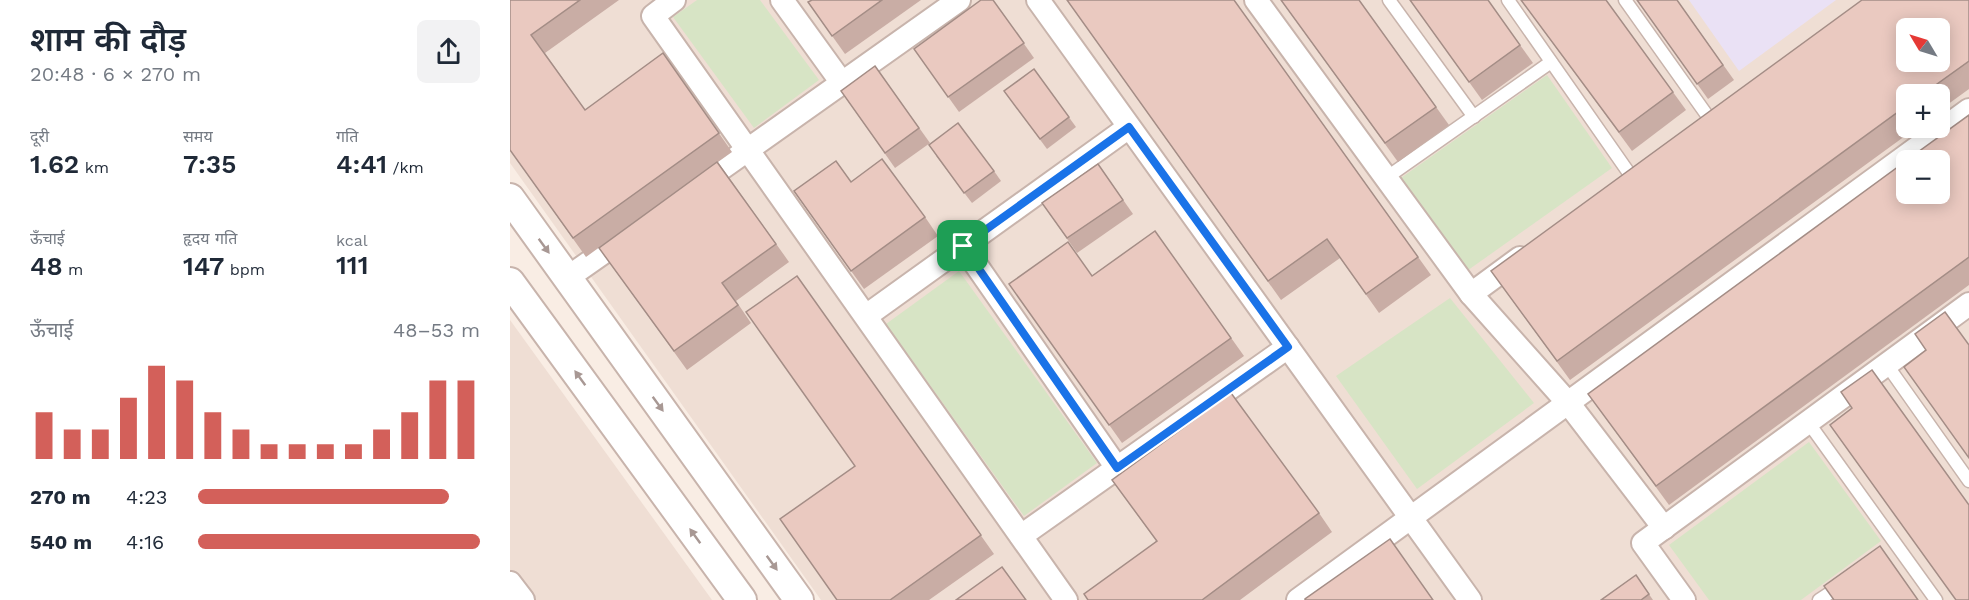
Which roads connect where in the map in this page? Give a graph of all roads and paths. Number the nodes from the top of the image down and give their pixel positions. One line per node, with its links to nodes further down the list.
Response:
1 (674, 0): 16 (street)
2 (782, 0): 10 (street)
3 (959, 0): 10 (street)
4 (1038, 0): 15 (street)
5 (1256, 0): 18 (street)
6 (1389, 0): 13 (lane)
7 (1508, 0): 9 (lane)
8 (1625, 0): 14 (lane)
9 (1551, 62): 13 (lane); 17 (lane)
10 (843, 83): 16 (street)
11 (1728, 104): 14 (street)
12 (1969, 110): 32 (street)
13 (1474, 117): 18 (lane)
14 (1700, 124)
15 (1129, 127): 24 (street); 30 (street)
16 (748, 150): 20 (street); 29 (street)
17 (1640, 169): 19 (street)
18 (1386, 178): 27 (street)
19 (1612, 189)
20 (681, 197)
21 (510, 198): 25 (street, one-way to 25)
22 (643, 224): 25 (street)
23 (1537, 245): 27 (street)
24 (963, 246): 29 (street); 34 (street)
25 (567, 278): 43 (street, one-way to 43)
26 (510, 282): 42 (street, one-way to 26)
27 (1471, 294): 32 (street)
28 (1968, 307): 31 (street)
29 (866, 316): 38 (street)
30 (1288, 347): 34 (street); 36 (street)
31 (1887, 364): 33 (street); 35 (lane)
32 (1569, 404): 36 (street); 37 (street)
33 (1808, 422): 37 (street); 49 (lane)
34 (1117, 468): 38 (street)
35 (1969, 481)
36 (1412, 519): 45 (street); 46 (street)
37 (1664, 528): 47 (street)
38 (1021, 536): 44 (street)
39 (1849, 580): 48 (lane)
40 (510, 583): 41 (street)
41 (522, 600)
42 (742, 600)
43 (799, 600)
44 (1066, 600)
45 (1298, 600)
46 (1470, 600)
47 (1684, 600)
48 (1819, 600)
49 (1936, 600)

